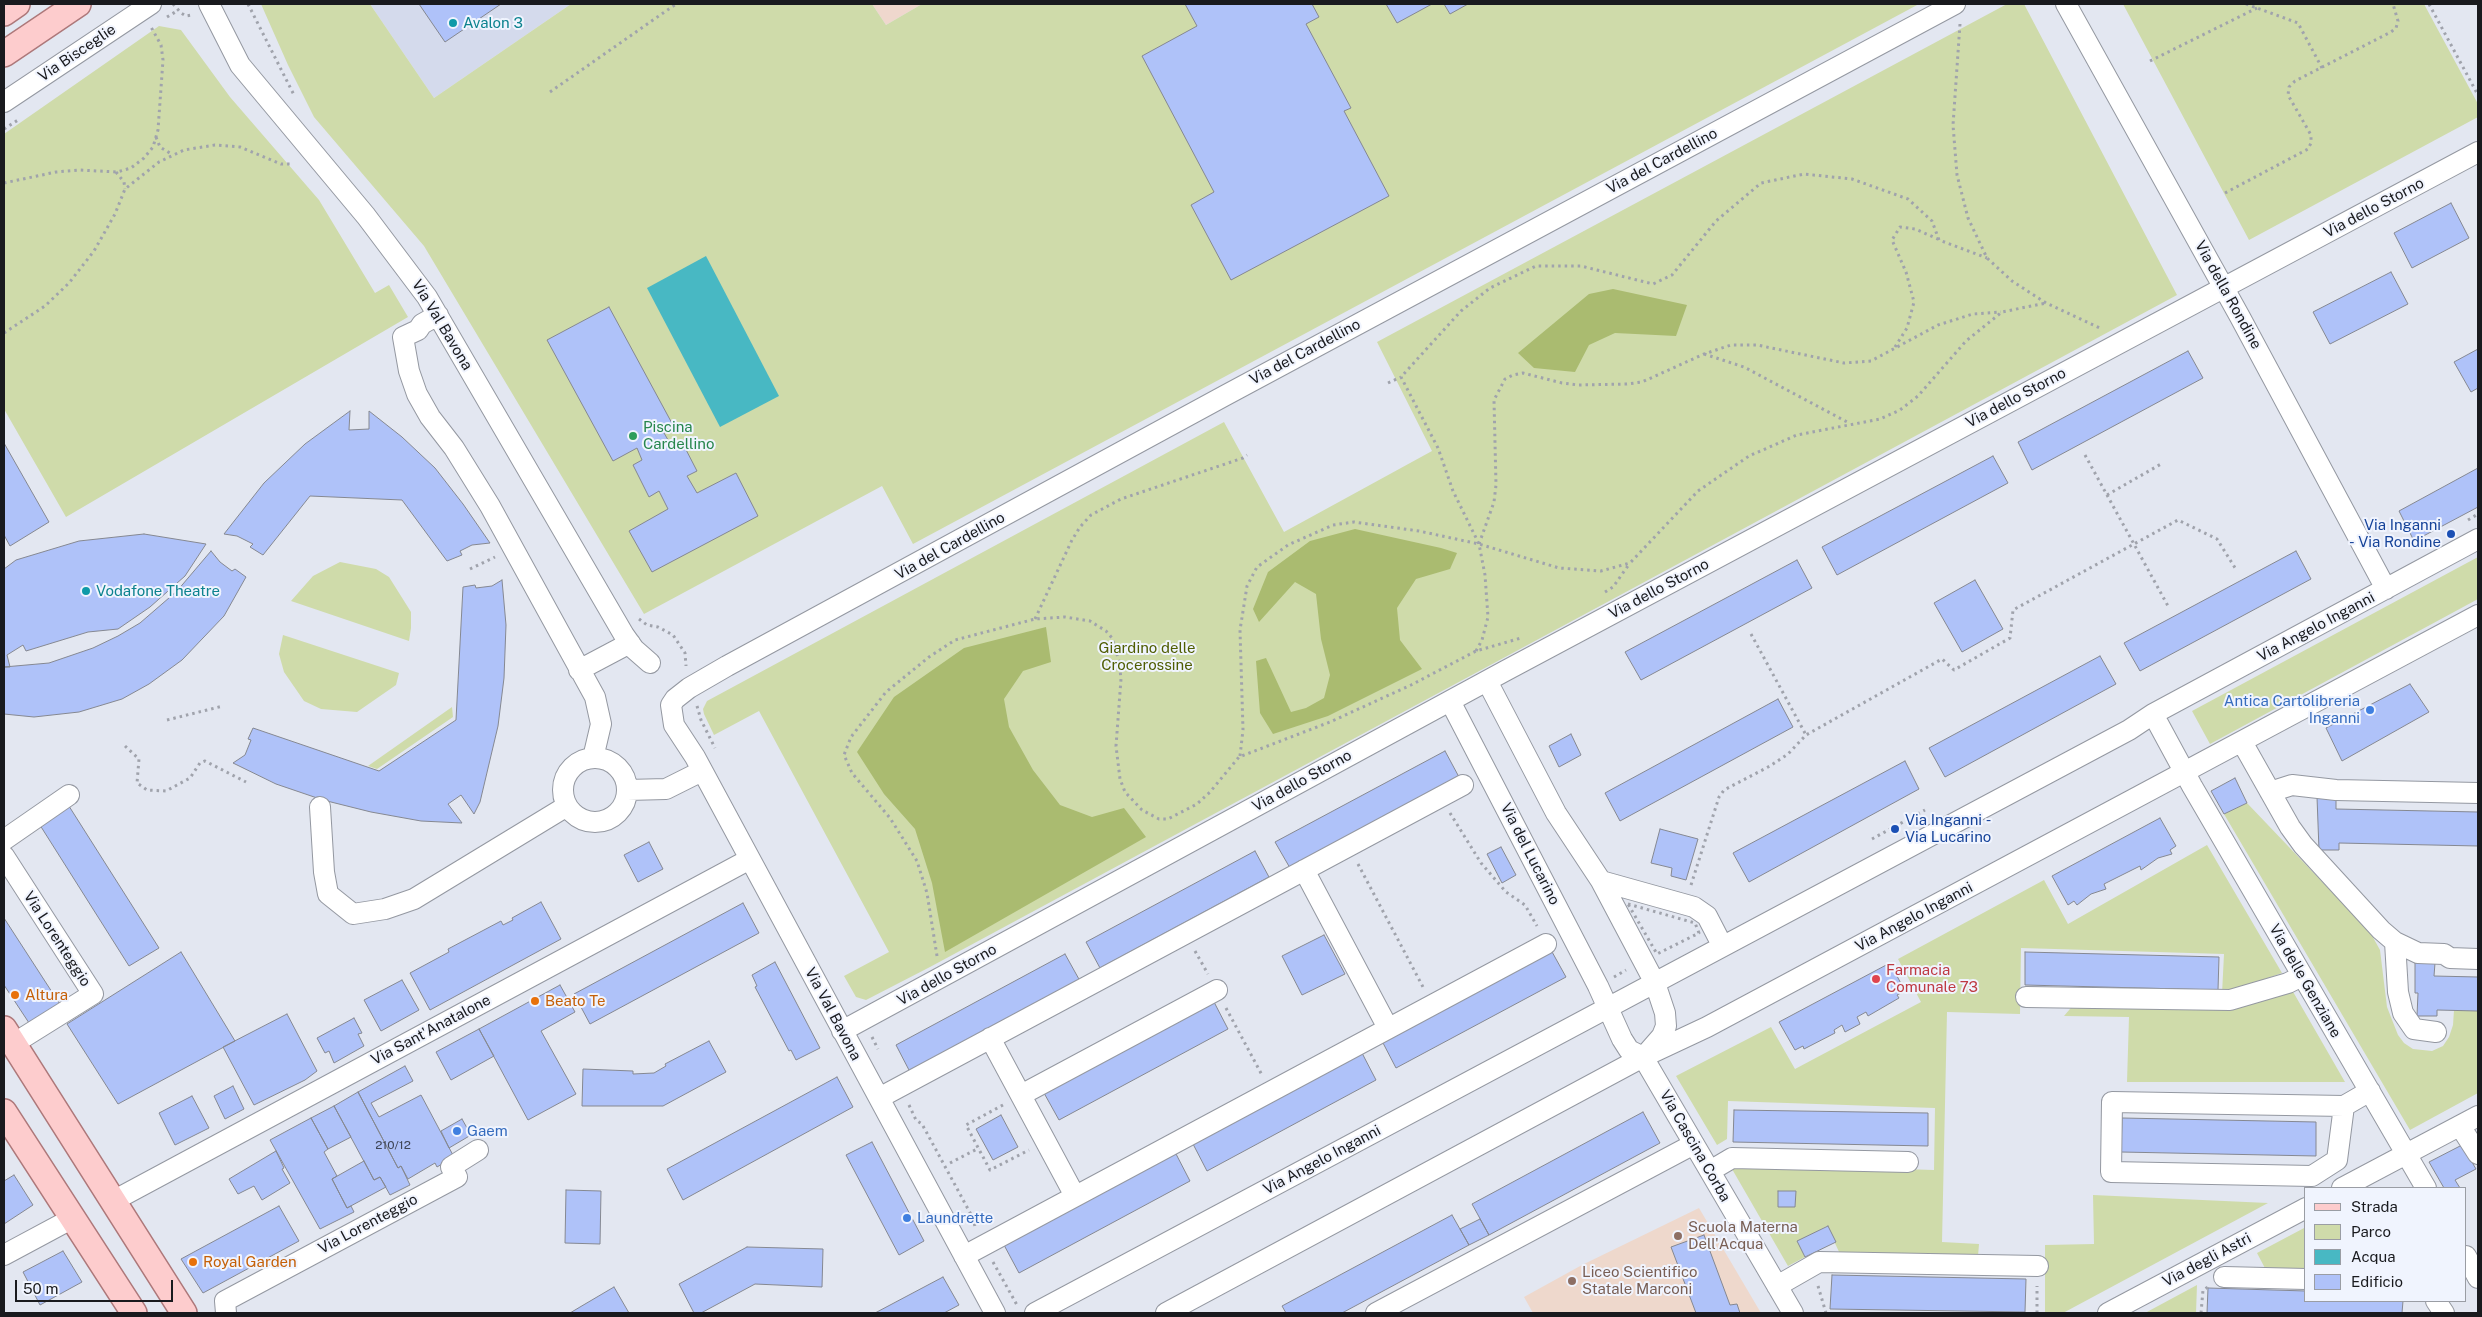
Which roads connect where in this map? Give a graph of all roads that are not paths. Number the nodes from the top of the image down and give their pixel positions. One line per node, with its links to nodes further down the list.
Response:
1 (17, 4): 6 (main road)
2 (78, 4): 8 (main road)
3 (1955, 4): 22 (street, Via del Cardellino)
4 (2066, 4): 11 (street, Via della Rondine)
5 (202, 9): 12 (street, Via Val Bavona)
6 (4, 13)
7 (150, 13): 9 (street, Via Bisceglie)
8 (4, 54)
9 (4, 102)
10 (2478, 152): 11 (street, Via dello Storno)
11 (2224, 288): 14 (street, Via della Rondine); 19 (street, Via dello Storno)
12 (438, 315): 16 (street, Via Val Bavona); 18 (street)
13 (2478, 540): 14 (street, Via Angelo Inganni)
14 (2386, 589): 21 (street, Via Angelo Inganni)
15 (2478, 615): 23 (street, Via Angelo Inganni)
16 (630, 643): 17 (street, Via Val Bavona); 18 (street)
17 (650, 663)
18 (579, 670): 24 (street)
19 (1486, 681): 20 (street, Via dello Storno); 38 (street)
20 (1450, 701): 47 (street, Via del Lucarino); 49 (street, Via dello Storno)
21 (2153, 714): 26 (street); 41 (street, Via Angelo Inganni)
22 (671, 716): 25 (street, Via Val Bavona)
23 (2242, 742): 26 (street, Via Angelo Inganni); 29 (street)
24 (593, 758): 28 (street); 32 (street)
25 (698, 764): 28 (street); 36 (street, Via Val Bavona)
26 (2184, 773): 43 (street, Via delle Genziane); 53 (street, Via Angelo Inganni)
27 (1463, 785): 37 (street)
28 (626, 790): 32 (street)
29 (2270, 792): 30 (street); 39 (street)
30 (2478, 793)
31 (69, 794): 34 (street)
32 (567, 806): 33 (street)
33 (320, 807)
34 (4, 840)
35 (4, 856): 51 (street, Via Lorenteggio)
36 (750, 859): 49 (street, Via Val Bavona); 70 (street, Via Sant'Anatalone)
37 (1304, 870): 48 (street); 52 (street)
38 (1601, 881): 41 (street); 44 (street)
39 (2396, 942): 42 (street); 50 (street)
40 (1546, 944): 48 (street)
41 (1722, 946): 44 (street, Via Angelo Inganni)
42 (2478, 959)
43 (2302, 976): 46 (street); 54 (street, Via delle Genziane)
44 (1655, 983): 47 (street, Via Angelo Inganni); 53 (street, Via Angelo Inganni)
45 (1217, 990): 55 (street)
46 (2026, 997)
47 (1610, 1008): 53 (street); 86 (street, Via Angelo Inganni)
48 (1388, 1028): 69 (street)
49 (842, 1031): 56 (street, Via Val Bavona)
50 (2436, 1032)
51 (9, 1036): 70 (main road, Via Lorenteggio)
52 (990, 1038): 55 (street); 56 (street)
53 (1643, 1057): 61 (street, Via Cascina Corba); 87 (street, Via Angelo Inganni)
54 (2370, 1091): 57 (street); 63 (street, Via delle Genziane)
55 (1021, 1095): 69 (street)
56 (878, 1098): 74 (street, Via Val Bavona)
57 (2344, 1106): 57 (street)
58 (4, 1112): 72 (main road)
59 (2478, 1116): 60 (street)
60 (2460, 1126): 63 (street); 64 (street)
61 (1694, 1144): 66 (street, Via Cascina Corba); 88 (street)
62 (478, 1150): 84 (street, Via Lorenteggio)
63 (2407, 1154): 67 (street); 68 (street, Via delle Genziane)
64 (2478, 1154)
65 (1908, 1162): 66 (street)
66 (1710, 1171): 80 (street, Via Cascina Corba)
67 (2344, 1187)
68 (2425, 1187)
69 (1075, 1196): 74 (street)
70 (113, 1201): 83 (main road, Via Lorenteggio)
71 (2304, 1209): 90 (street, Via degli Astri)
72 (73, 1218): 73 (street); 82 (main road)
73 (4, 1256)
74 (964, 1256): 85 (street, Via Val Bavona)
75 (2467, 1258): 78 (street)
76 (2038, 1266): 80 (street)
77 (2224, 1277): 79 (street)
78 (2478, 1278)
79 (2304, 1279)
80 (1777, 1286): 89 (street, Via Cascina Corba)
81 (2437, 1302): 91 (street)
82 (134, 1313)
83 (184, 1313)
84 (226, 1313)
85 (995, 1313)
86 (1035, 1313)
87 (1166, 1313)
88 (1376, 1313)
89 (1793, 1313)
90 (2108, 1313)
91 (2444, 1313)

